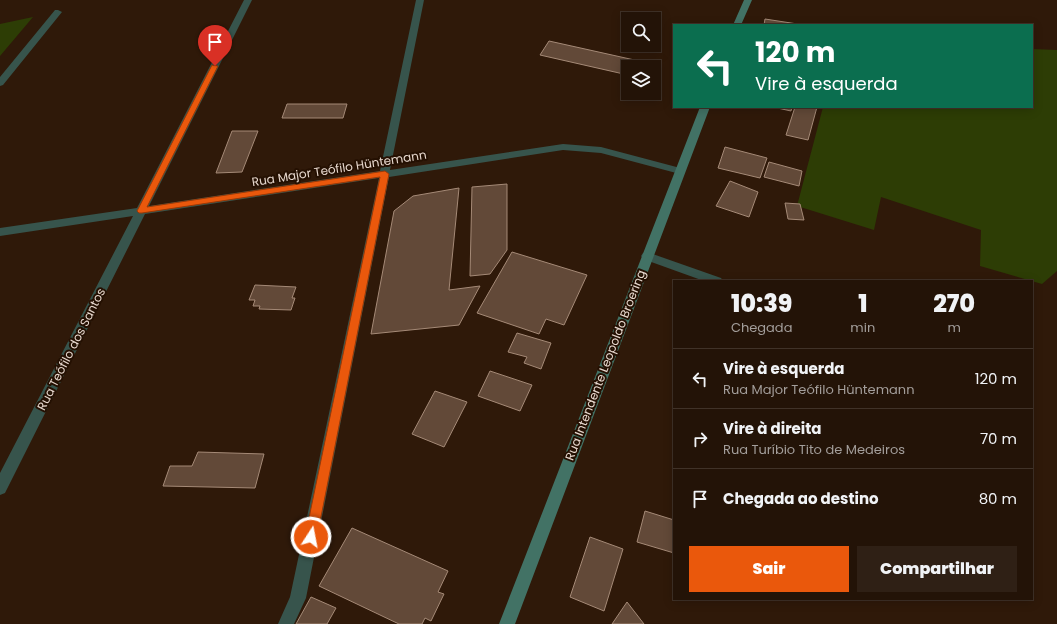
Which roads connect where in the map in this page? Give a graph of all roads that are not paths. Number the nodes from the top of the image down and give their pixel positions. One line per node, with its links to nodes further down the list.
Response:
1 (248, 0): 10 (street, Rua Teófilo dos Santos)
2 (420, 0): 9 (street)
3 (748, 0): 5 (main road)
4 (58, 12): 6 (street)
5 (737, 24)
6 (0, 83)
7 (705, 108): 8 (main road, Rua Intendente Leopoldo Broering)
8 (680, 171): 9 (street, Rua Major Teófilo Hüntemann); 12 (main road, Rua Intendente Leopoldo Broering)
9 (385, 174): 10 (street, Rua Major Teófilo Hüntemann); 15 (street)
10 (142, 211): 11 (street, Rua Major Teófilo Hüntemann); 14 (street, Rua Teófilo dos Santos)
11 (0, 232)
12 (648, 256): 13 (street); 16 (main road, Rua Intendente Leopoldo Broering)
13 (714, 280)
14 (0, 488)
15 (286, 624)
16 (507, 624)

